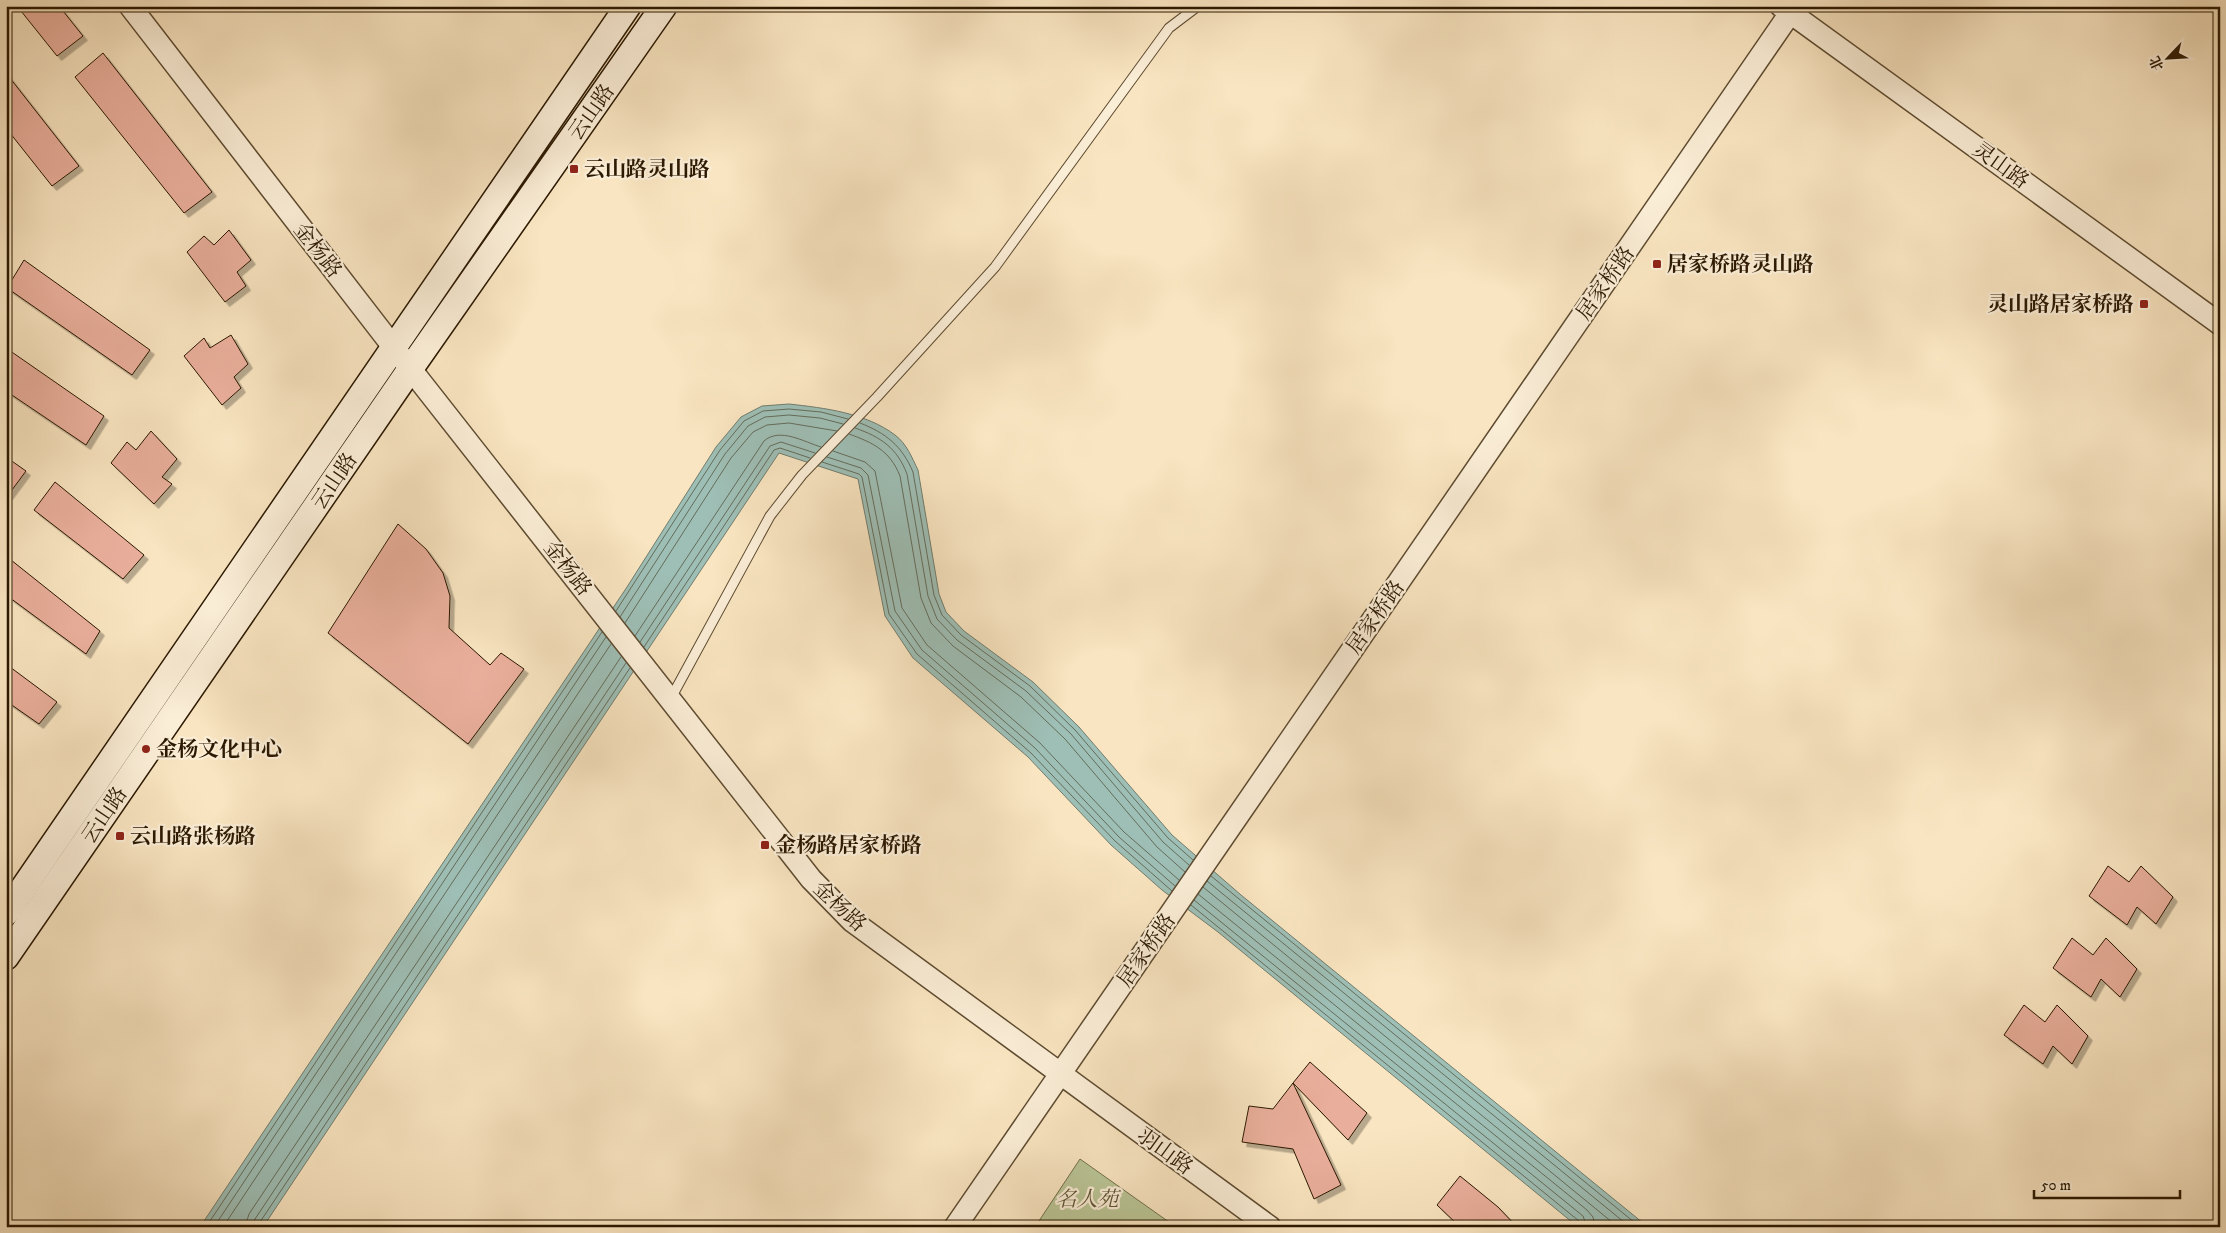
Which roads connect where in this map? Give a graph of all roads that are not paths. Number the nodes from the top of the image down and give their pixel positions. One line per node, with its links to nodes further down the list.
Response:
1 (130, 6): 7 (street, 金杨路)
2 (628, 6): 7 (main road, 云山路)
3 (664, 6): 8 (main road, 云山路)
4 (1198, 6): 9 (lane)
5 (1789, 8): 6 (street, 灵山路); 12 (street, 居家桥路)
6 (2220, 324)
7 (395, 349): 8 (street, 金杨路); 10 (main road, 云山路)
8 (411, 368): 9 (street, 金杨路); 11 (main road, 云山路)
9 (670, 699): 12 (street, 金杨路)
10 (6, 913)
11 (6, 957)
12 (1060, 1075): 13 (street, 居家桥路); 14 (street, 羽山路)
13 (955, 1227)
14 (1270, 1227)

